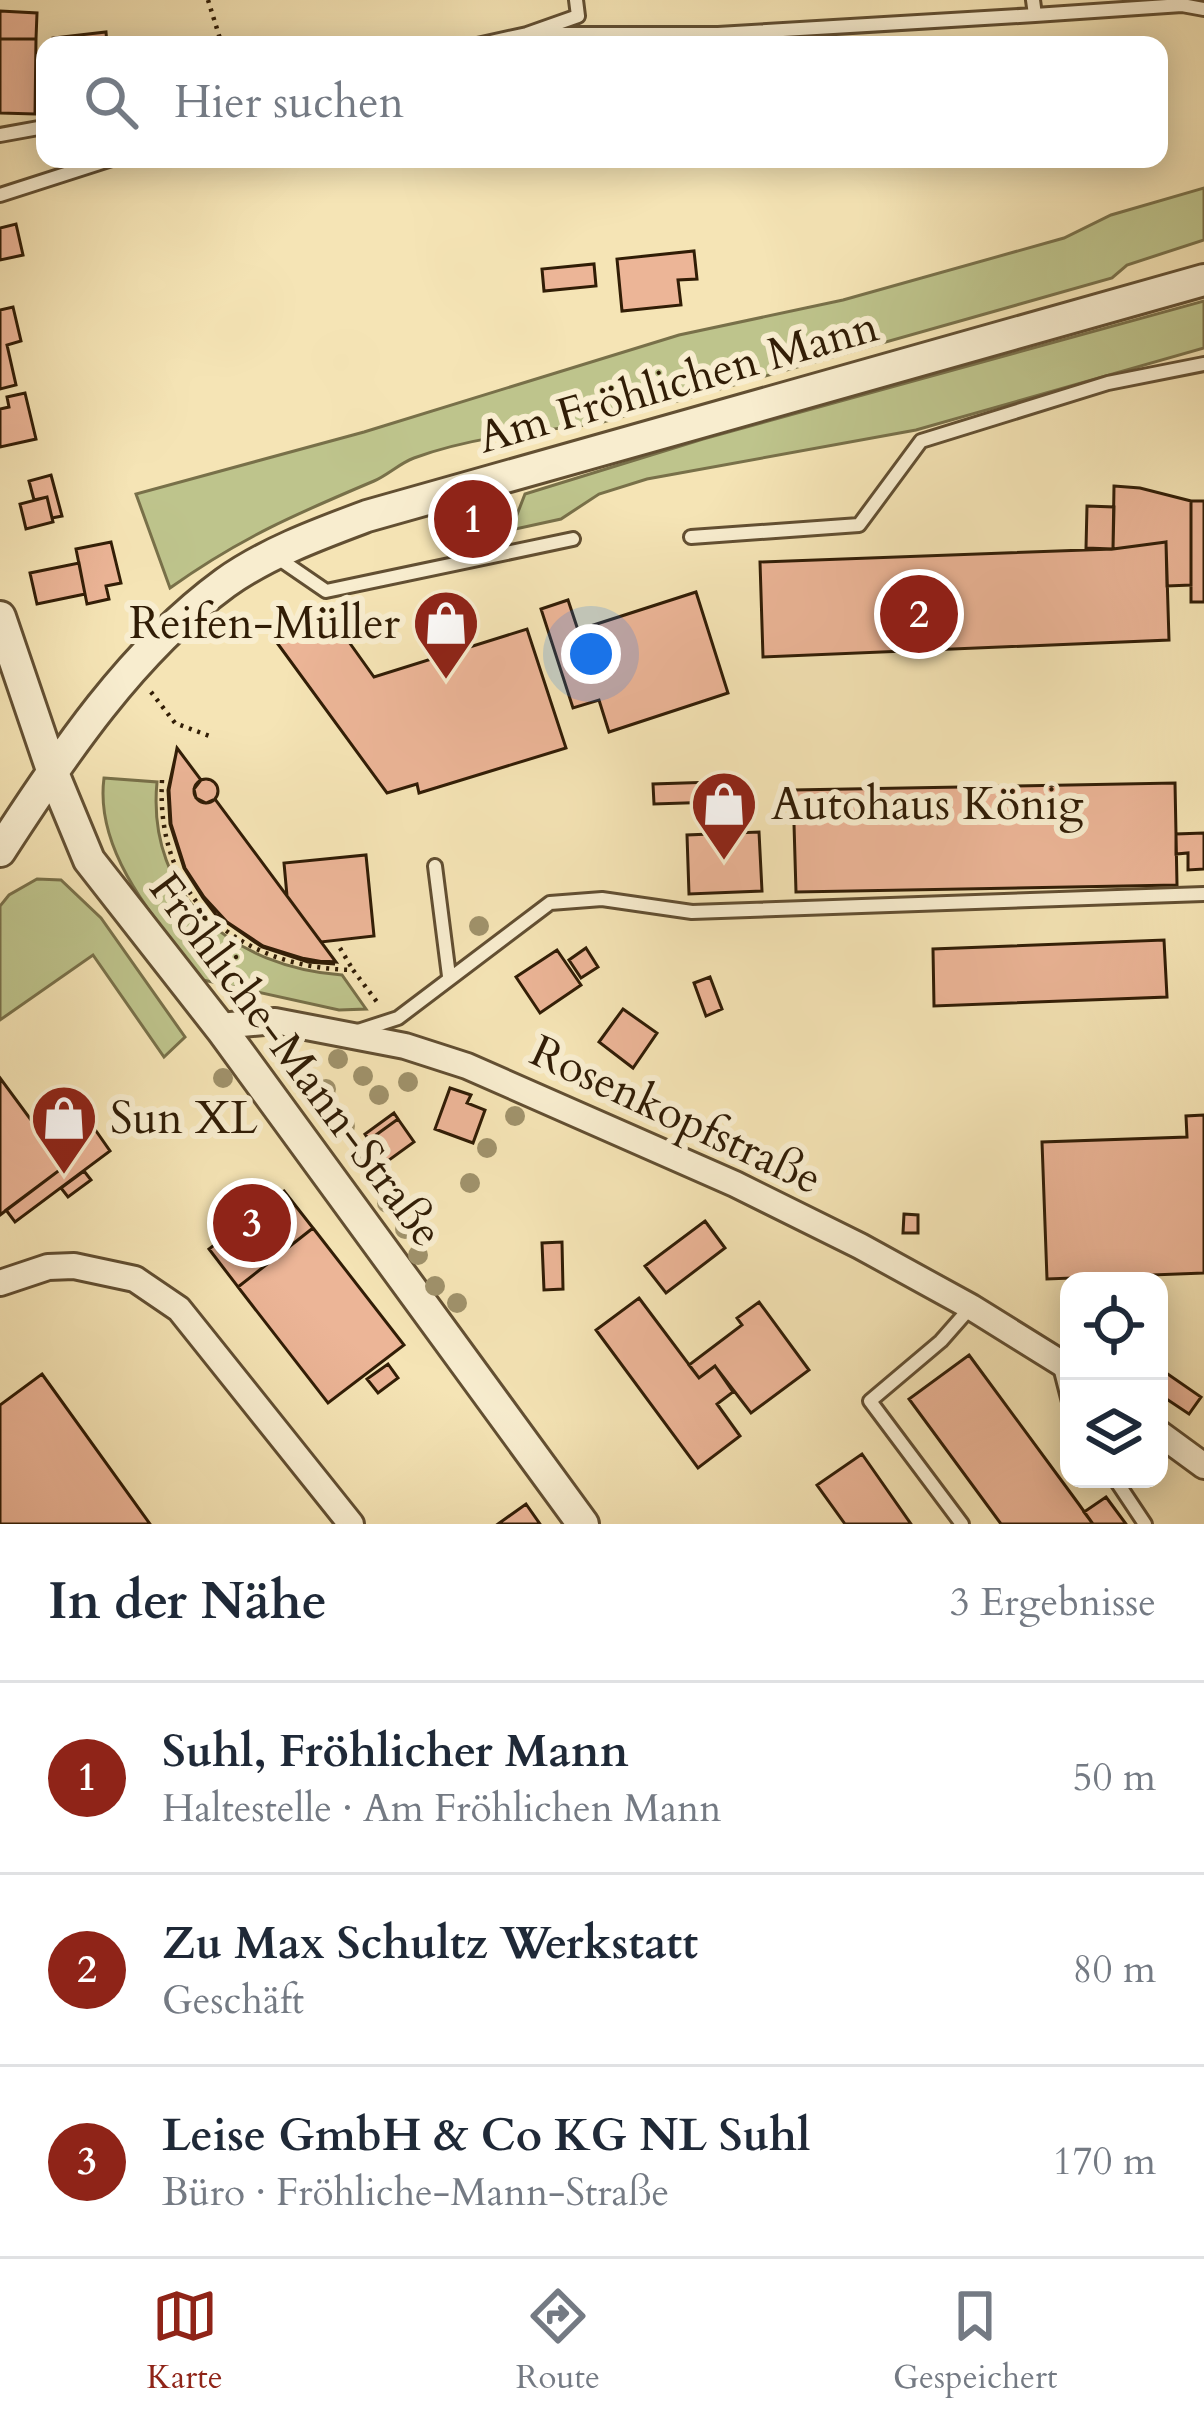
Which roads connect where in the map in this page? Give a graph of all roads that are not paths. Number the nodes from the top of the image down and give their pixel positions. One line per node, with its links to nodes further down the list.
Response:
1 (576, 0): 5 (lane)
2 (1033, 0): 4 (lane)
3 (1204, 9): 4 (lane)
4 (1035, 15): 5 (lane)
5 (526, 34): 6 (lane)
6 (517, 36)
7 (36, 129): 8 (lane)
8 (0, 136)
9 (84, 168): 10 (lane)
10 (0, 195)
11 (1204, 280): 15 (street, Am Fröhlichen Mann)
12 (1204, 364): 13 (lane)
13 (692, 537)
14 (574, 538): 15 (lane)
15 (274, 556): 17 (street, Am Fröhlichen Mann)
16 (0, 617): 17 (street, Fröhliche-Mann-Straße)
17 (52, 773): 18 (street, Am Fröhlichen Mann); 22 (street, Fröhliche-Mann-Straße)
18 (0, 851)
19 (435, 866): 21 (lane)
20 (1204, 894): 21 (lane)
21 (449, 976): 23 (lane)
22 (219, 1026): 23 (street, Rosenkopfstraße); 31 (street, Fröhliche-Mann-Straße)
23 (345, 1035): 25 (street, Rosenkopfstraße)
24 (0, 1283): 30 (street)
25 (971, 1307): 26 (street, Rosenkopfstraße); 32 (lane)
26 (1060, 1362)
27 (1168, 1440): 28 (street)
28 (1204, 1466)
29 (1121, 1488): 33 (lane)
30 (351, 1524)
31 (583, 1524)
32 (962, 1524)
33 (1144, 1524)

